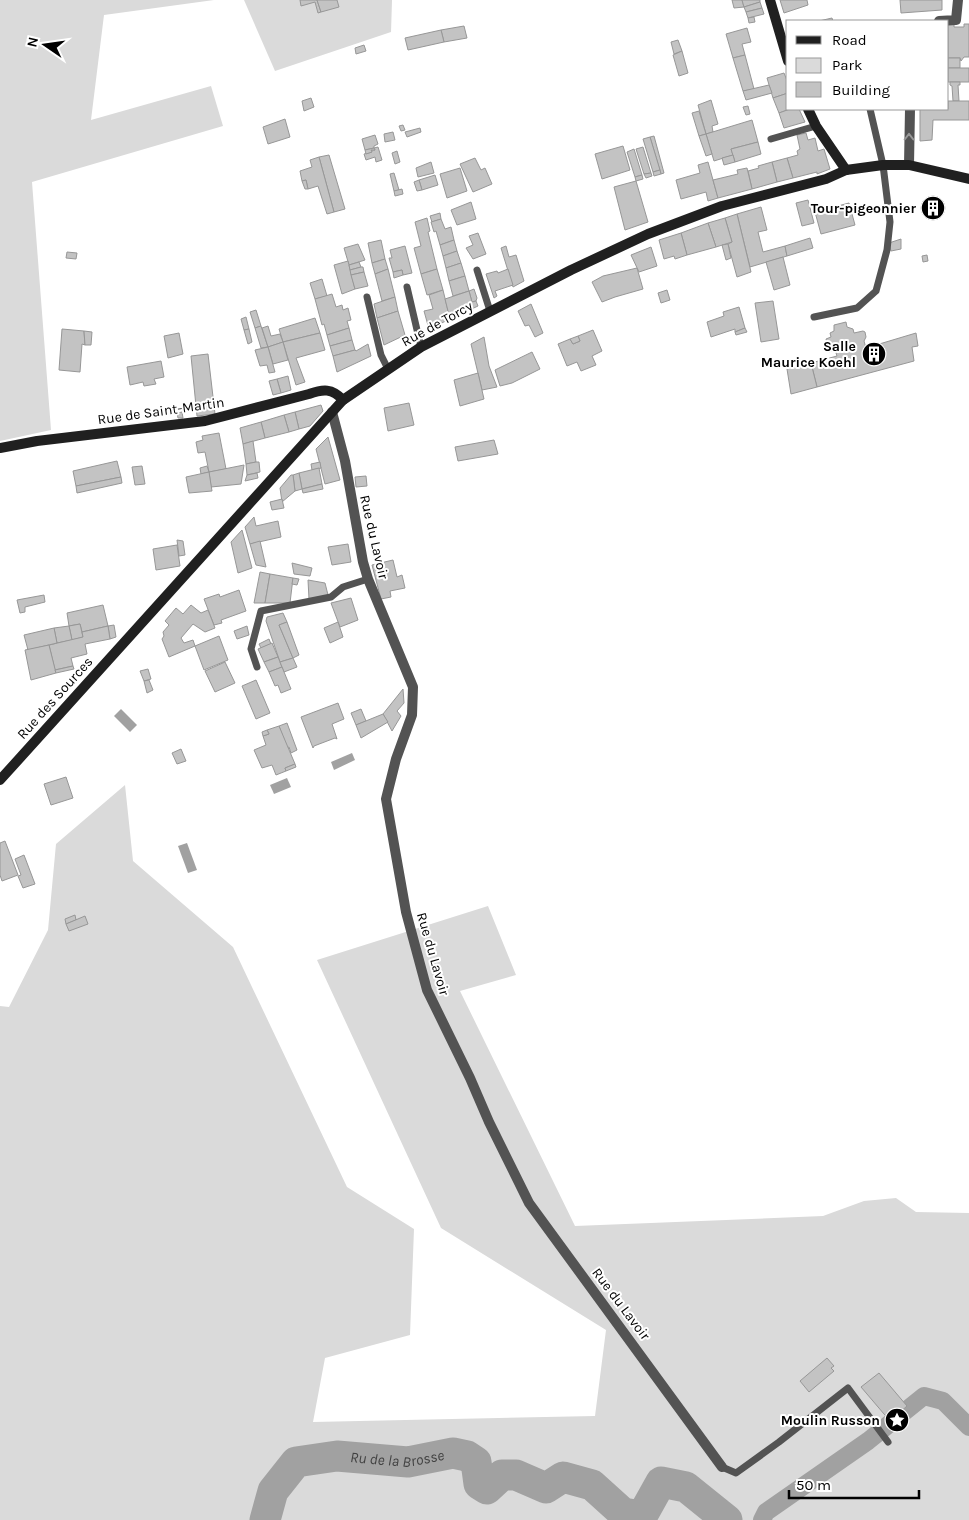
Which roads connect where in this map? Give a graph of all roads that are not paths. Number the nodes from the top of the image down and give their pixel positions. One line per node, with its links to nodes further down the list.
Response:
1 (770, 0): 4 (street)
2 (958, 0): 3 (street)
3 (949, 20)
4 (786, 54)
5 (808, 110): 8 (street)
6 (870, 110): 10 (lane)
7 (910, 110): 11 (street, one-way to 7)
8 (816, 126): 9 (lane); 12 (street)
9 (771, 139)
10 (883, 165): 11 (street, Rue de Torcy); 12 (street, Rue de Torcy); 18 (lane)
11 (909, 165): 13 (street, Rue de Torcy)
12 (846, 170): 17 (street, Rue de Torcy)
13 (969, 179)
14 (477, 270): 17 (lane)
15 (407, 287): 19 (lane)
16 (367, 297): 20 (lane)
17 (490, 311): 19 (street, Rue de Torcy)
18 (814, 317)
19 (421, 347): 20 (street, Rue de Torcy)
20 (388, 369): 21 (street, Rue de Torcy)
21 (344, 400): 22 (street, Rue de Torcy); 23 (street, Rue de Saint-Martin)
22 (332, 412): 24 (street, Rue du Lavoir); 25 (street, Rue de Torcy)
23 (0, 448)
24 (368, 579): 26 (lane); 29 (street, Rue du Lavoir)
25 (131, 636): 27 (street, Rue des Sources)
26 (258, 667)
27 (0, 780)
28 (886, 1440): 29 (lane)
29 (722, 1467)

